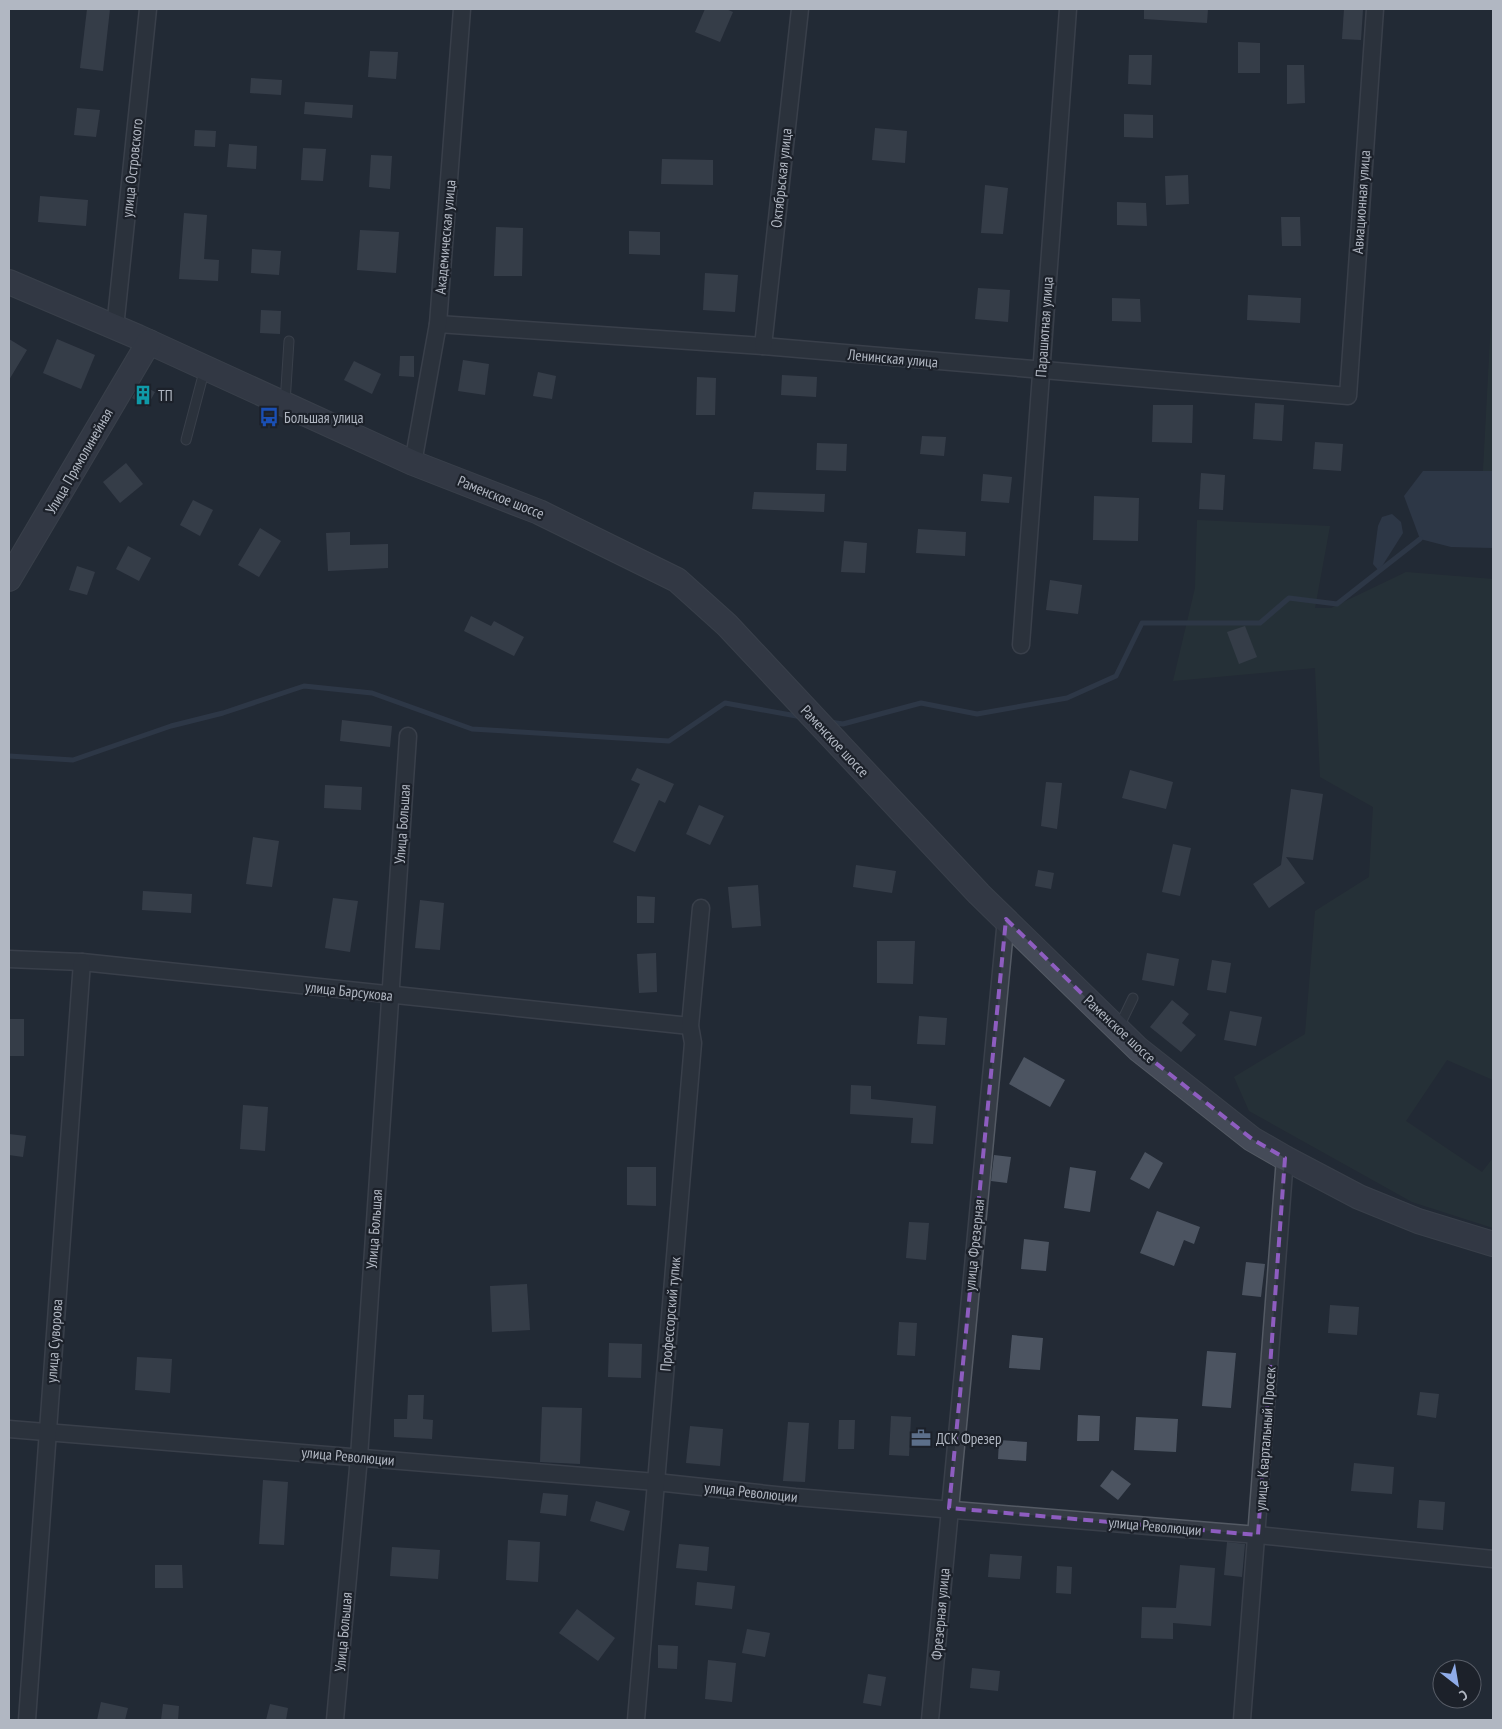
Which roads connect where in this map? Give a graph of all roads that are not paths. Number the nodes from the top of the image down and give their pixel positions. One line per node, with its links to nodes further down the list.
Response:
1 (148, 9): 8 (street, улица Островского)
2 (462, 9): 7 (street, Академическая улица)
3 (800, 9): 11 (street, Октябрьская улица)
4 (1068, 9): 13 (street, Парашютная улица)
5 (1375, 9): 14 (street, Авиационная улица)
6 (9, 282): 8 (main road, Раменское шоссе)
7 (438, 324): 11 (street, Ленинская улица); 17 (street, Академическая улица)
8 (115, 328): 10 (main road, Раменское шоссе)
9 (289, 341): 15 (lane)
10 (149, 342): 12 (main road, Раменское шоссе); 18 (main road, Улица Прямолинейная)
11 (763, 346): 13 (street, Ленинская улица)
12 (205, 368): 15 (main road, Раменское шоссе); 16 (lane)
13 (1041, 371): 14 (street, Ленинская улица); 19 (street, Парашютная улица)
14 (1348, 396)
15 (284, 405): 17 (main road, Раменское шоссе)
16 (186, 440)
17 (414, 462): 22 (main road, Раменское шоссе)
18 (9, 580)
19 (1021, 645)
20 (408, 736): 25 (street, Улица Большая)
21 (701, 908): 27 (street, Профессорский тупик)
22 (1006, 919): 28 (main road, Раменское шоссе); 35 (street, улица Фрезерная)
23 (9, 959): 24 (street, улица Барсукова)
24 (82, 962): 25 (street, улица Барсукова); 32 (street, улица Суворова)
25 (390, 995): 27 (street, улица Барсукова); 33 (street, Улица Большая)
26 (1133, 998): 28 (lane)
27 (690, 1026): 34 (street, Профессорский тупик)
28 (1118, 1029): 29 (main road, Раменское шоссе)
29 (1285, 1158): 30 (main road, Раменское шоссе); 36 (street, улица Квартальный Просек)
30 (1493, 1244)
31 (9, 1429): 32 (street, улица Революции)
32 (48, 1432): 33 (street, улица Революции); 38 (street, улица Суворова)
33 (359, 1457): 34 (street, улица Революции); 39 (street, Улица Большая)
34 (656, 1482): 35 (street, улица Революции); 40 (street, Профессорский тупик)
35 (949, 1508): 36 (street, улица Революции); 41 (street, Фрезерная улица)
36 (1258, 1535): 37 (street, улица Революции); 42 (street, улица Квартальный Просек)
37 (1493, 1559)
38 (27, 1720)
39 (335, 1720)
40 (636, 1720)
41 (930, 1720)
42 (1242, 1720)

